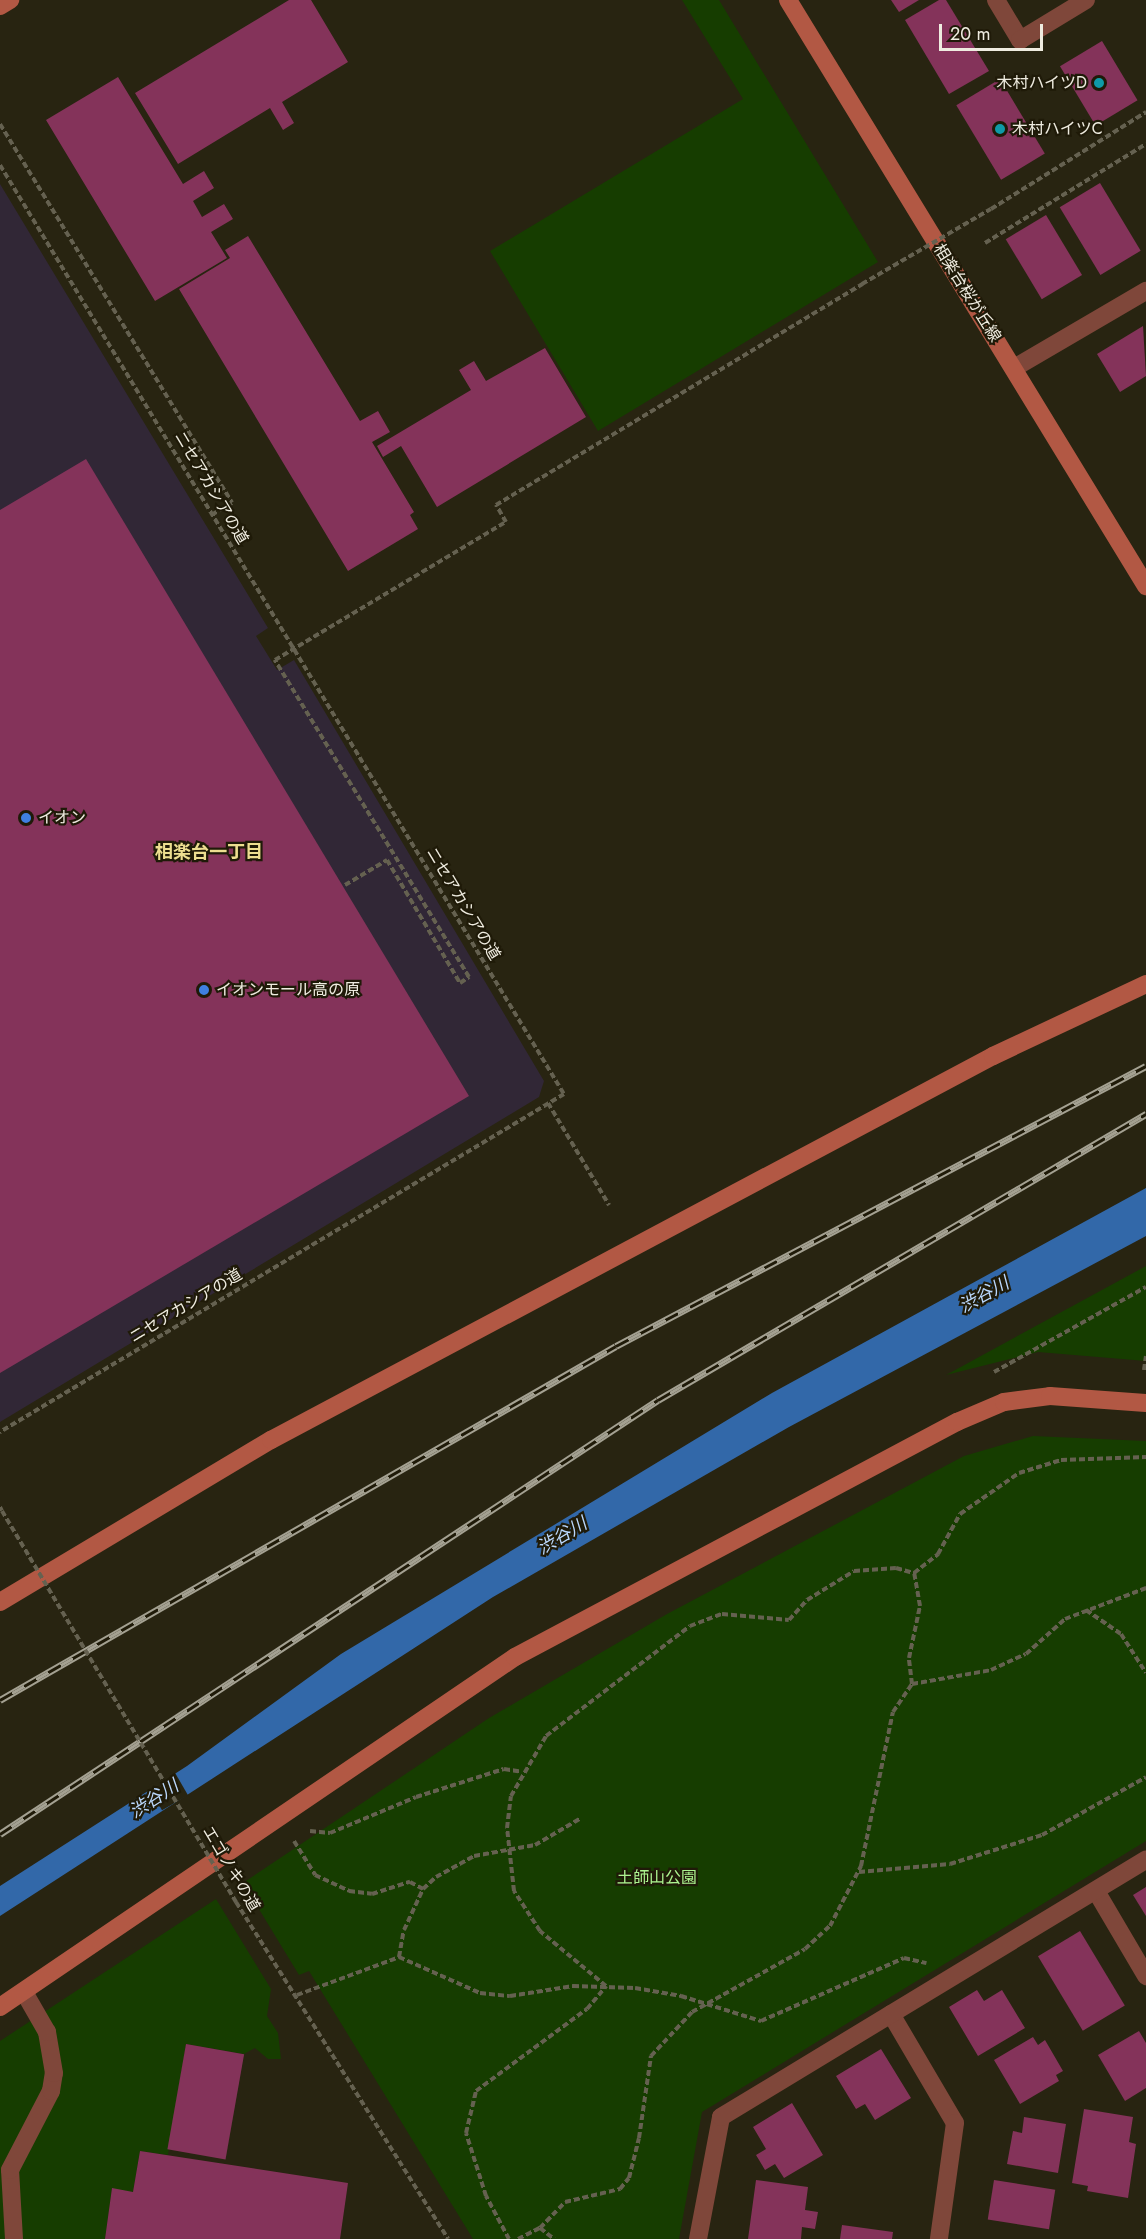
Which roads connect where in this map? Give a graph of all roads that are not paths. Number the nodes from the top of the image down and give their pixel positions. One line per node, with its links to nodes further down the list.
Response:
1 (10, 0): 5 (street)
2 (788, 0): 7 (street, 相楽台桜が丘線)
3 (996, 0): 4 (street)
4 (1086, 0)
5 (0, 6)
6 (1146, 291): 7 (street)
7 (1014, 368): 8 (street, 相楽台桜が丘線)
8 (1146, 586)
9 (1146, 984): 11 (street)
10 (1146, 1403): 15 (street)
11 (0, 1602)
12 (1146, 1860): 13 (street)
13 (1095, 1891): 14 (street); 17 (street)
14 (1146, 1976)
15 (24, 1992): 16 (street); 18 (street)
16 (0, 2007)
17 (891, 2014): 19 (street); 20 (street)
18 (14, 2239)
19 (698, 2239)
20 (939, 2239)

